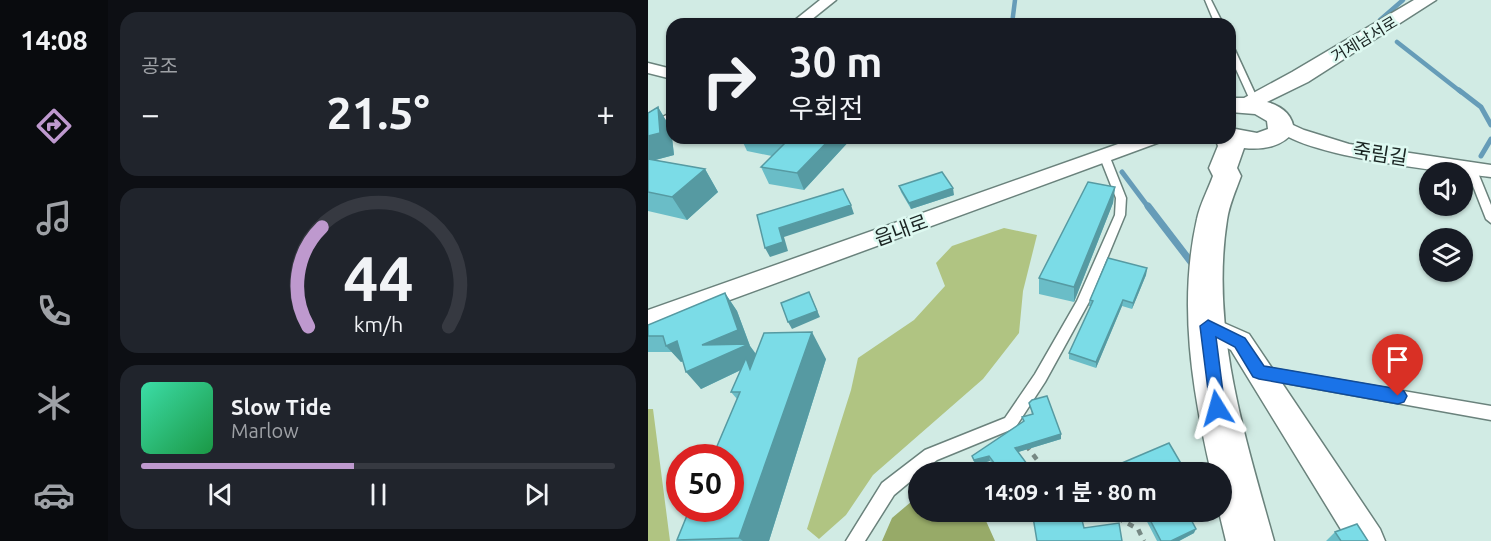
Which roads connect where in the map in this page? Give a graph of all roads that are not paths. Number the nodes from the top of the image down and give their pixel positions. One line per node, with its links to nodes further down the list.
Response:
1 (830, 0): 4 (street)
2 (1208, 0): 5 (lane)
3 (1427, 0): 9 (main road, 거제남서로)
4 (805, 18)
5 (1216, 18)
6 (1236, 60): 9 (lane)
7 (648, 68): 8 (street)
8 (666, 72)
9 (1258, 105): 13 (main road, 거제남서로); 16 (street, 죽림길)
10 (666, 121): 11 (street)
11 (648, 134)
12 (1236, 138): 13 (main road)
13 (1258, 141): 16 (street, 죽림길); 18 (main road)
14 (1231, 144): 18 (main road)
15 (1096, 146): 20 (street, 읍내로); 24 (lane)
16 (1340, 148): 17 (street, 죽림길)
17 (1481, 170): 19 (lane)
18 (1227, 176): 21 (main road)
19 (1491, 219)
20 (648, 320)
21 (1208, 326): 22 (street); 25 (main road)
22 (1259, 372): 23 (lane); 26 (street)
23 (1491, 412)
24 (855, 541)
25 (1250, 541)
26 (1368, 541)

